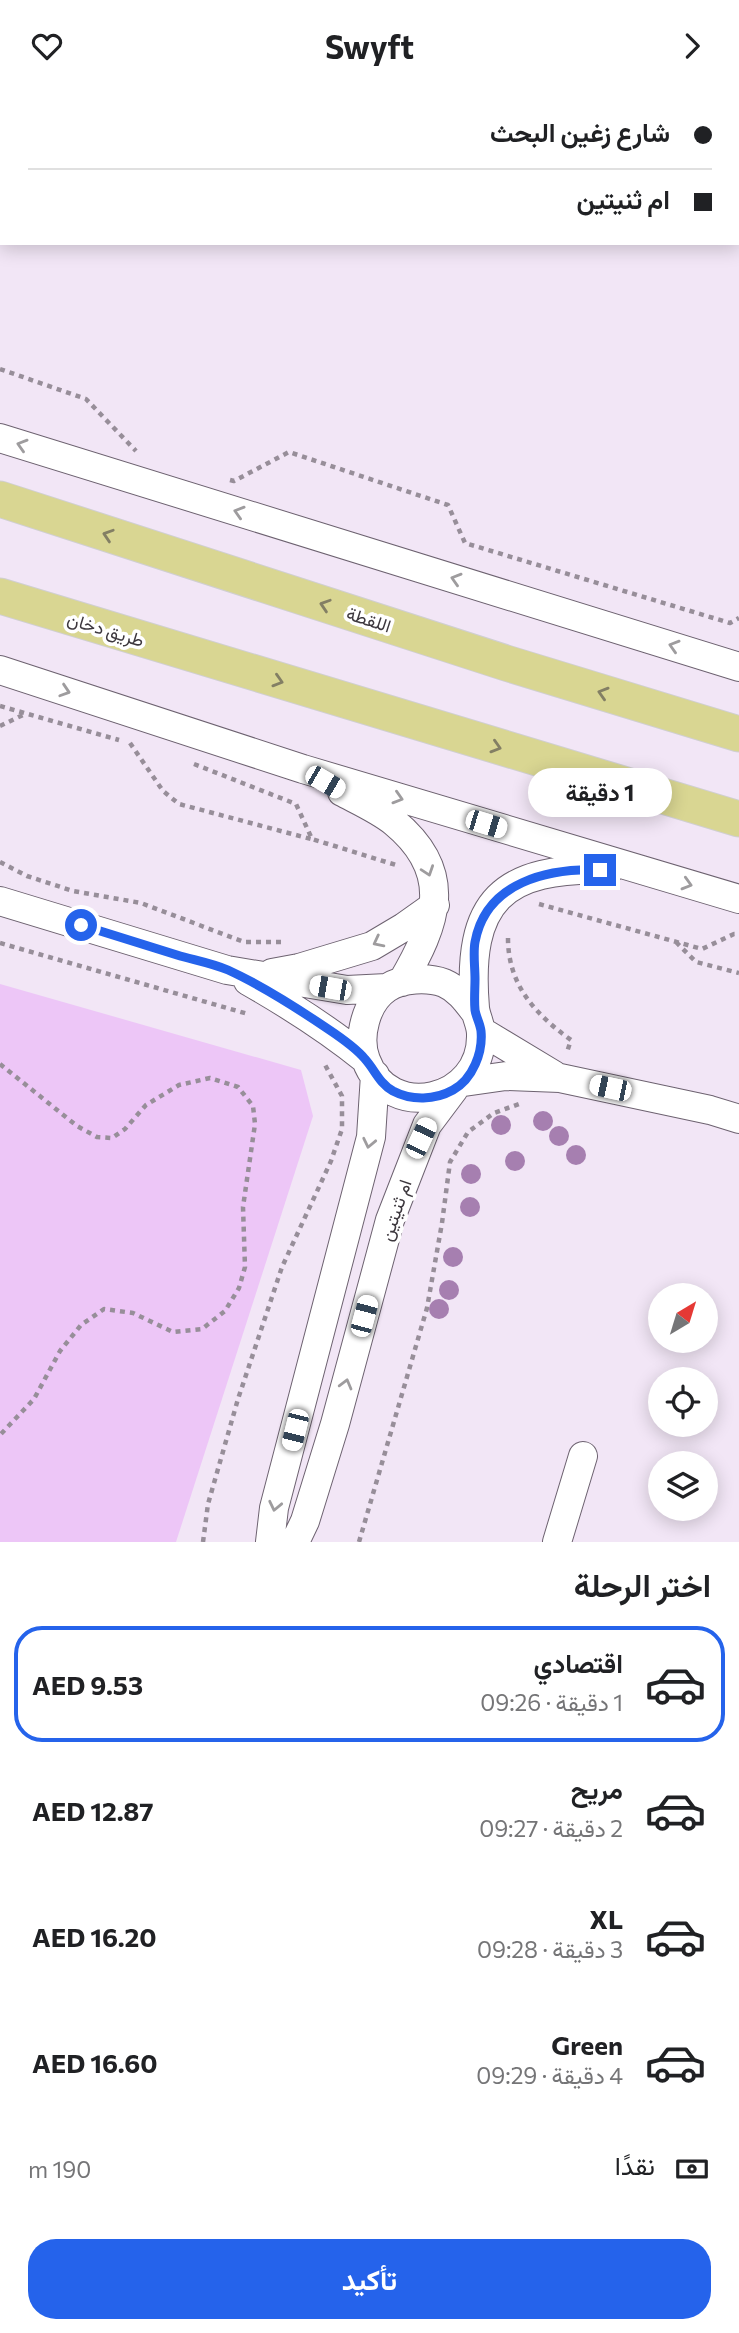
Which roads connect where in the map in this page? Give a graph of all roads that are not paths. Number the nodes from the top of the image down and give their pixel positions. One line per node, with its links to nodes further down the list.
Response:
1 (0, 438): 6 (street, one-way to 1)
2 (0, 499): 8 (main road, اللقطة, one-way to 2)
3 (0, 596): 5 (main road, طريق دخان)
4 (0, 622): 5 (main road)
5 (213, 662): 10 (main road, one-way to 10)
6 (739, 667)
7 (0, 670): 9 (street, one-way to 9)
8 (739, 734)
9 (303, 769): 11 (street, one-way to 11); 14 (street, one-way to 14)
10 (739, 820)
11 (644, 872): 12 (street, one-way to 12); 18 (street)
12 (739, 899)
13 (0, 901): 15 (street)
14 (435, 905): 16 (street, one-way to 16); 17 (street)
15 (227, 970): 16 (street); 19 (street)
16 (255, 976): 17 (street)
17 (394, 985): 18 (street); 19 (street)
18 (478, 1021): 20 (street); 21 (street)
19 (370, 1068): 21 (street); 23 (street, one-way to 23)
20 (560, 1077): 21 (street); 22 (street)
21 (459, 1085): 24 (street, ام ثنيتين)
22 (739, 1119)
23 (321, 1334): 24 (street); 25 (street)
24 (357, 1340): 26 (street, ام ثنيتين, one-way to 24)
25 (300, 1406): 26 (street); 27 (street)
26 (335, 1424): 29 (street, ام ثنيتين)
27 (289, 1454): 29 (street); 30 (street, one-way to 30)
28 (583, 1457): 32 (street)
29 (320, 1466): 31 (street, ام ثنيتين)
30 (270, 1542)
31 (295, 1542)
32 (557, 1542)

